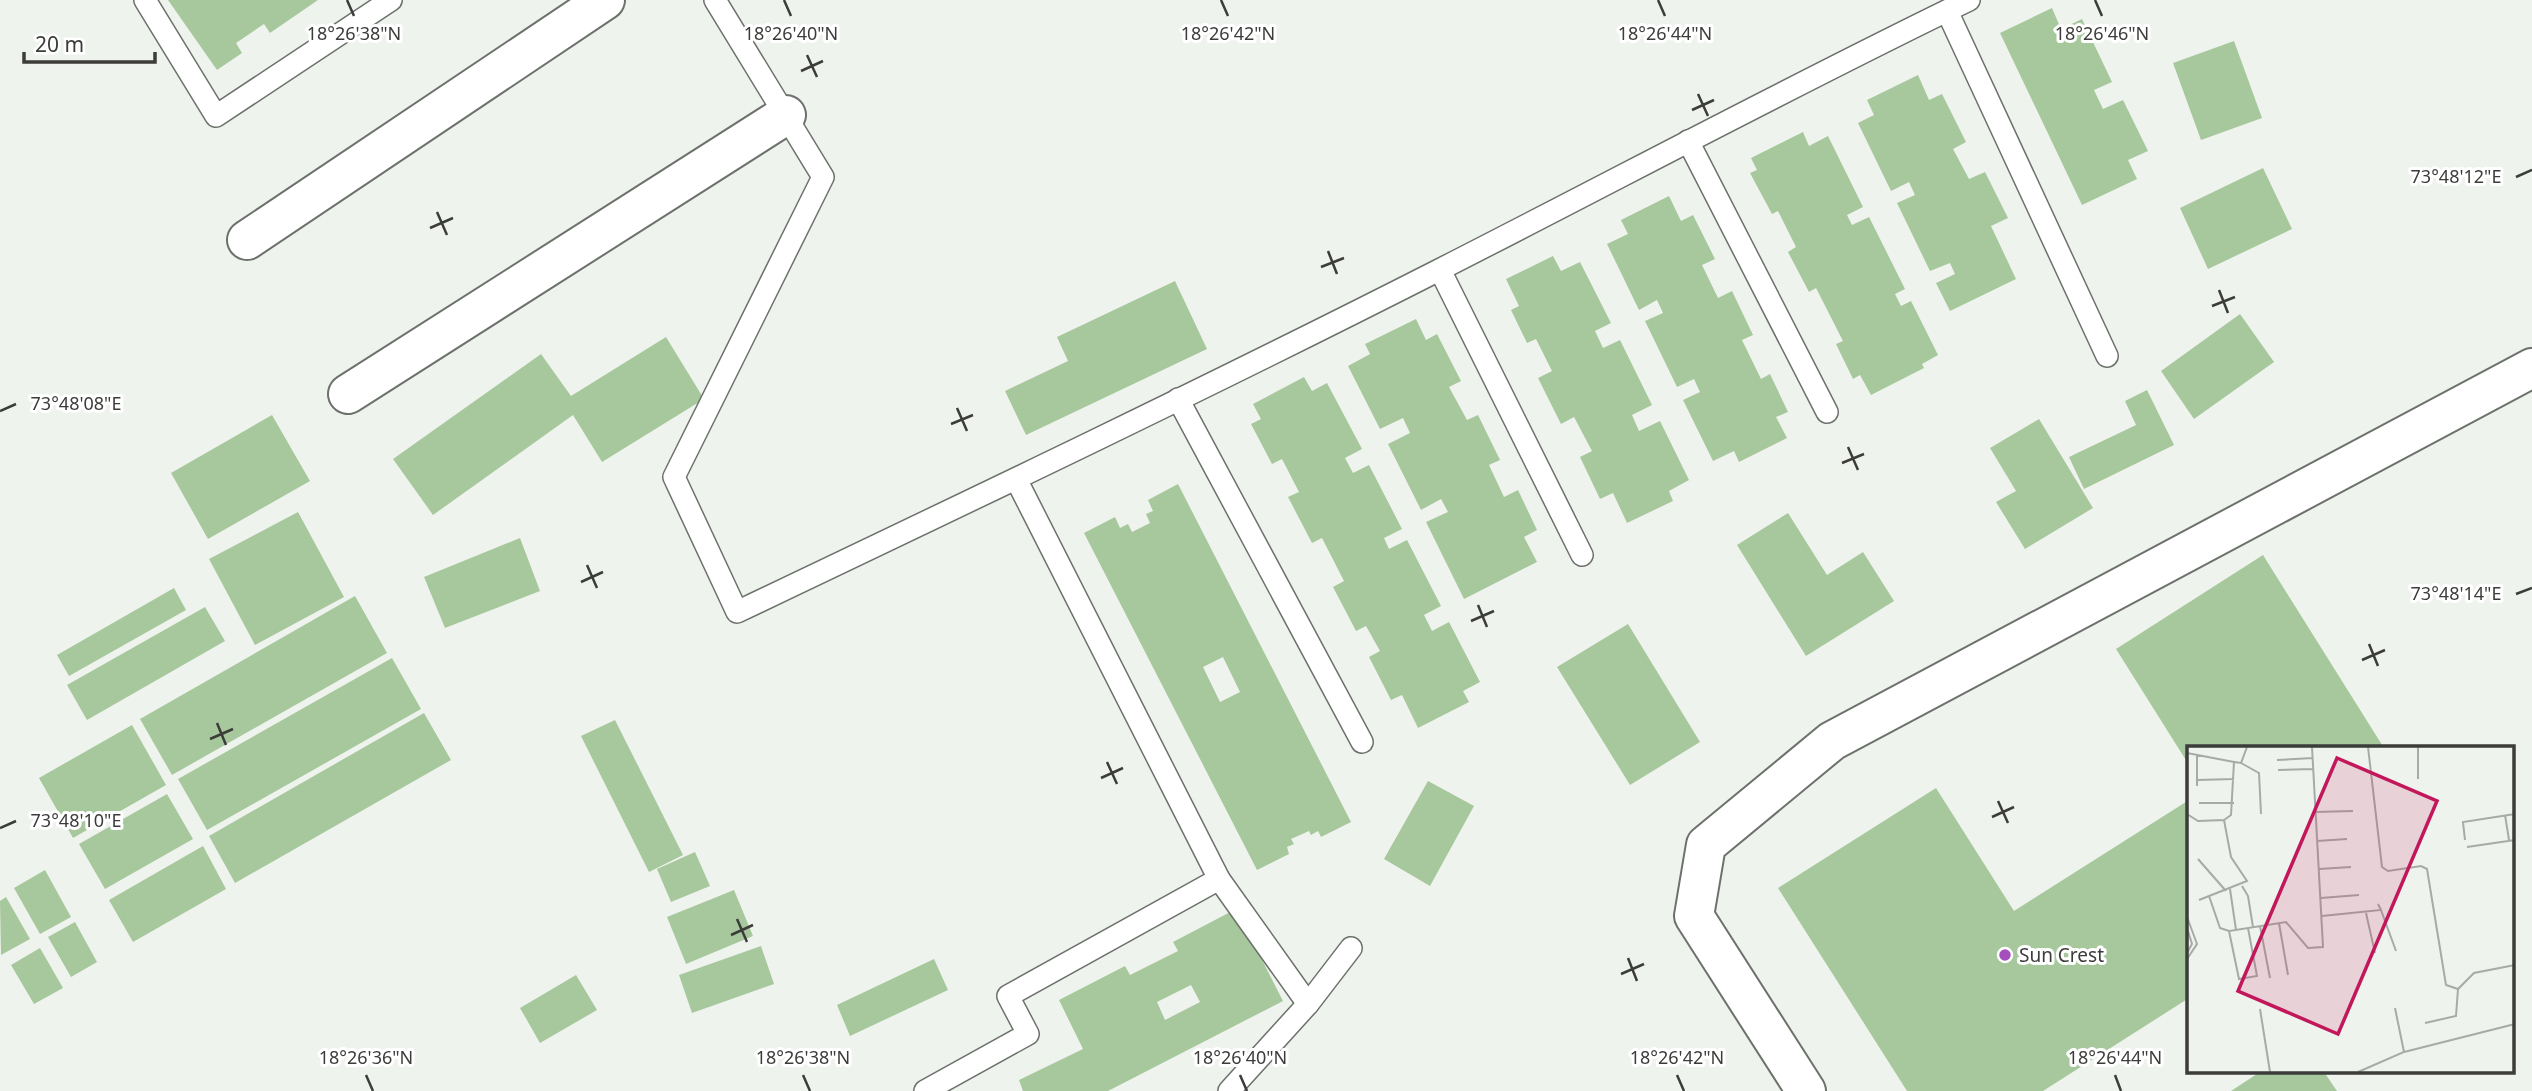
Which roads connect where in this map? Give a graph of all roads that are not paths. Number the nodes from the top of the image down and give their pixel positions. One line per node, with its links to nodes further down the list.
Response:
1 (145, 0): 2 (lane)
2 (391, 0)
3 (606, 0): 9 (street)
4 (715, 0): 7 (lane)
5 (1969, 0): 6 (lane)
6 (1947, 11): 8 (lane); 11 (lane)
7 (786, 116): 13 (street); 16 (lane)
8 (1688, 141): 10 (lane); 15 (lane)
9 (247, 240)
10 (1440, 270): 14 (lane); 17 (lane)
11 (2107, 356)
12 (2532, 368): 24 (street)
13 (348, 394)
14 (1178, 399): 16 (lane); 18 (lane)
15 (1827, 411)
16 (1016, 479): 19 (lane)
17 (1582, 555)
18 (1362, 742)
19 (1219, 879): 21 (lane); 22 (lane)
20 (1351, 948): 21 (lane)
21 (1308, 1004): 23 (lane)
22 (925, 1091)
23 (1228, 1091)
24 (1806, 1091)

